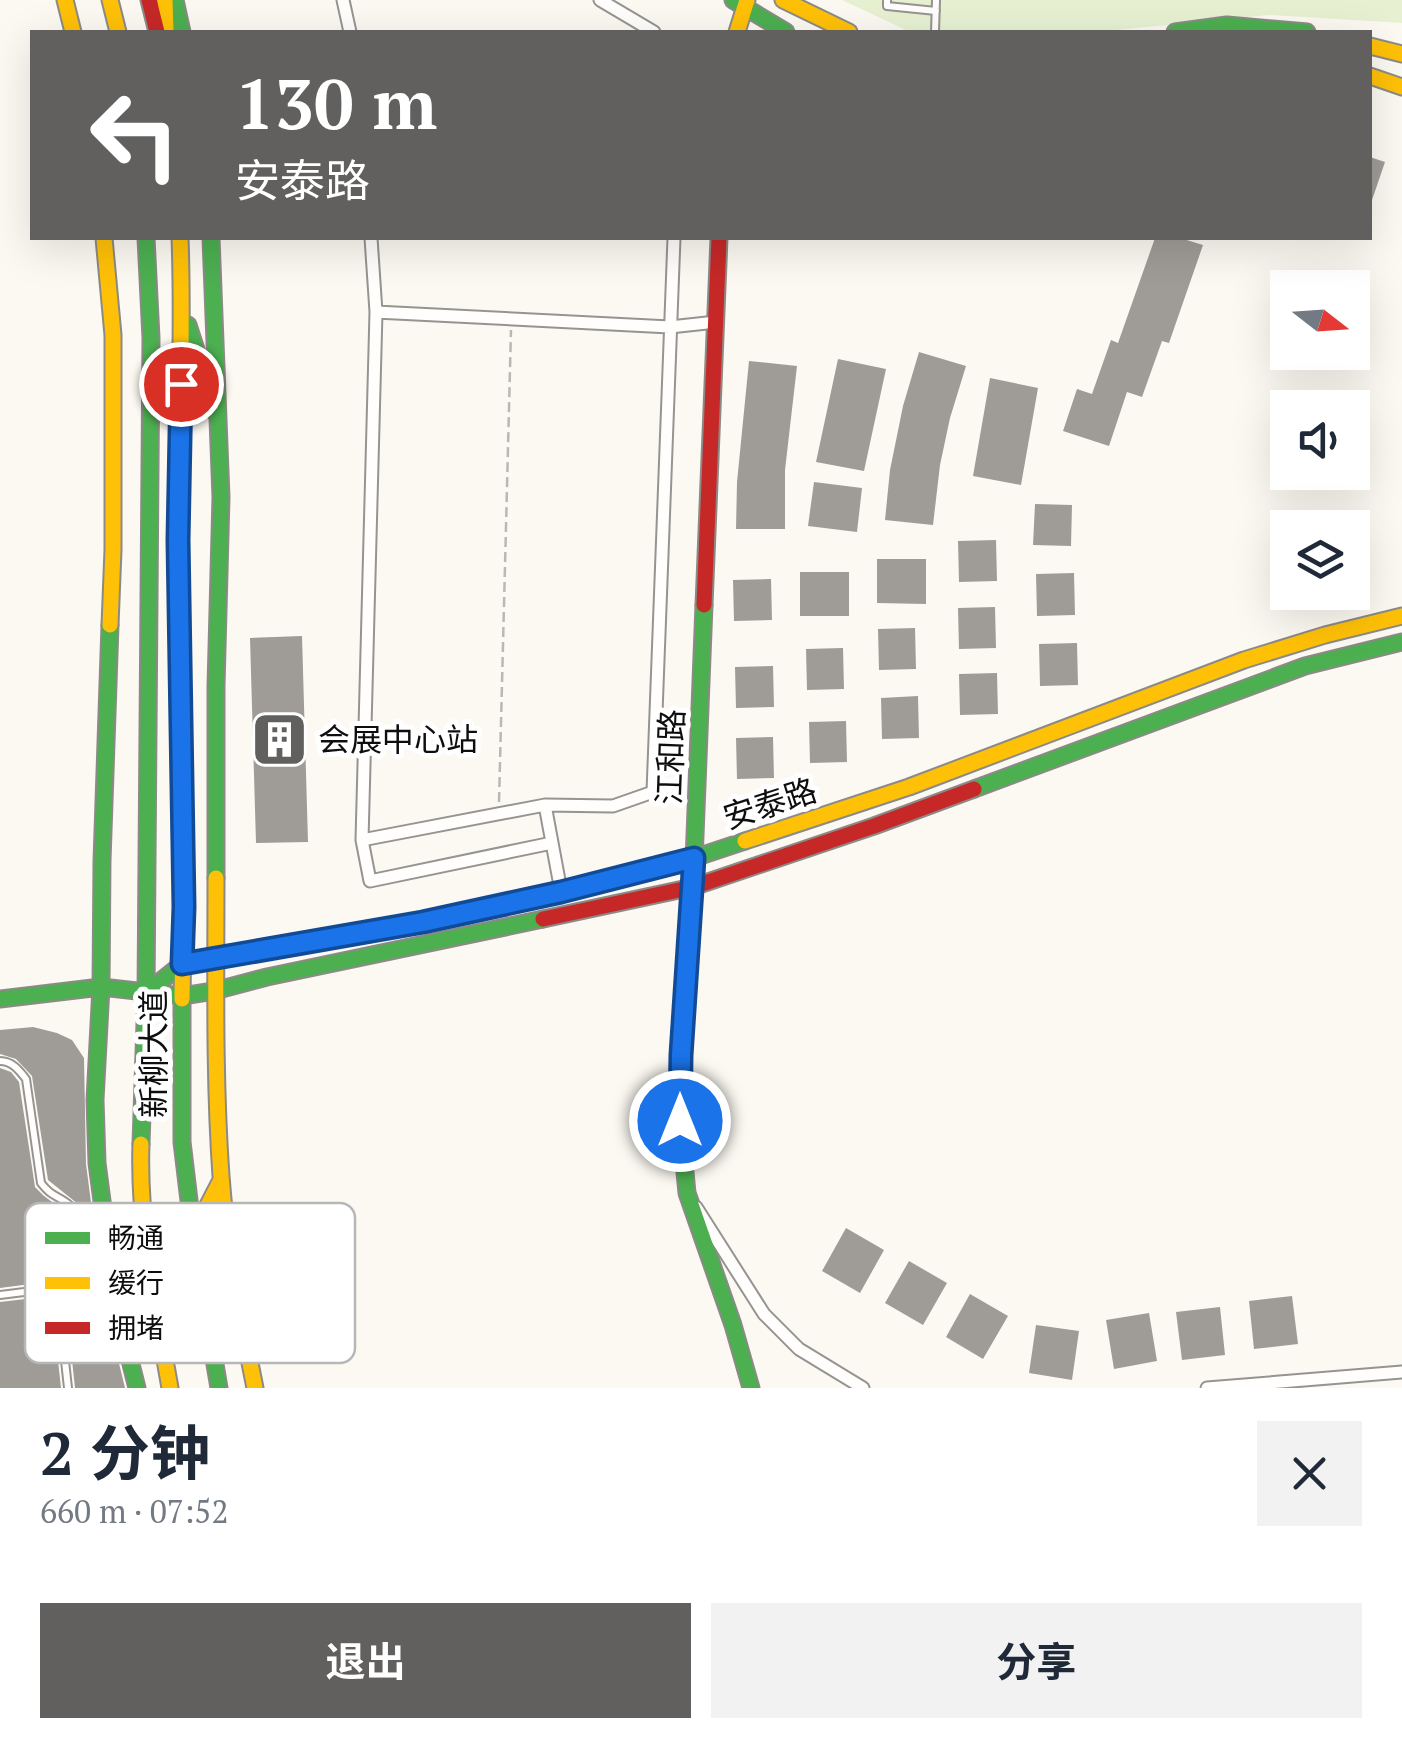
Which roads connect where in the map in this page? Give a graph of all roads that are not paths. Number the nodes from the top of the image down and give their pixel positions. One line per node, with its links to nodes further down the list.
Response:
1 (64, 0): 13 (main road)
2 (110, 0): 14 (main road)
3 (150, 0): 15 (main road)
4 (166, 0): 16 (main road)
5 (175, 0): 17 (main road)
6 (342, 0): 18 (street)
7 (600, 0): 19 (street)
8 (783, 0): 22 (main road)
9 (887, 0): 12 (lane)
10 (936, 0): 12 (lane)
11 (742, 2): 20 (main road); 21 (main road)
12 (936, 12): 23 (lane)
13 (72, 30)
14 (118, 30)
15 (157, 30)
16 (166, 30)
17 (182, 30)
18 (350, 30)
19 (651, 30)
20 (737, 30)
21 (783, 30)
22 (845, 30)
23 (935, 30)
24 (1190, 30): 25 (main road)
25 (1284, 30)
26 (1372, 46): 27 (main road)
27 (1402, 54)
28 (1372, 77): 29 (main road)
29 (1402, 88)
30 (104, 240): 52 (main road)
31 (146, 240): 54 (main road, 新柳大道)
32 (180, 240): 37 (main road, 新柳大道)
33 (211, 240): 41 (main road)
34 (371, 240): 38 (street)
35 (674, 240): 40 (street)
36 (719, 240): 39 (main road, 江和路)
37 (182, 306): 41 (main road); 51 (main road, 新柳大道)
38 (376, 312): 40 (street); 45 (street)
39 (716, 322): 40 (street); 47 (main road, 江和路)
40 (670, 327): 44 (street)
41 (218, 418): 50 (main road)
42 (1402, 616): 47 (main road, 安泰路)
43 (1402, 642): 48 (main road, 安泰路)
44 (545, 805): 45 (street); 46 (street)
45 (362, 840): 46 (street)
46 (552, 843): 49 (street)
47 (694, 858): 48 (main road, 江和路); 49 (main road, 安泰路)
48 (693, 886): 53 (main road, 安泰路); 59 (main road, 江和路)
49 (561, 892): 50 (main road, 安泰路)
50 (216, 960): 51 (main road, 安泰路); 53 (main road)
51 (182, 964): 54 (main road); 55 (main road, 新柳大道)
52 (101, 988): 54 (main road, 安泰路); 56 (main road, 安泰路); 61 (main road)
53 (214, 992): 55 (main road, 安泰路); 58 (main road)
54 (146, 993): 55 (main road, 安泰路); 62 (main road, 新柳大道)
55 (182, 996): 63 (main road, 新柳大道)
56 (0, 1000)
57 (0, 1061): 60 (lane)
58 (221, 1180): 64 (main road); 65 (main road)
59 (687, 1193): 79 (main road, 江和路); 80 (street)
60 (67, 1203)
61 (102, 1203)
62 (143, 1203)
63 (189, 1203)
64 (209, 1203)
65 (224, 1203)
66 (25, 1292): 67 (lane)
67 (0, 1295)
68 (65, 1363): 74 (lane)
69 (131, 1363): 75 (main road)
70 (166, 1363): 76 (main road, 新柳大道)
71 (214, 1363): 77 (main road, 新柳大道)
72 (249, 1363): 78 (main road)
73 (1402, 1372): 81 (street)
74 (68, 1388)
75 (137, 1388)
76 (170, 1388)
77 (218, 1388)
78 (254, 1388)
79 (751, 1388)
80 (863, 1388)
81 (1207, 1388)

